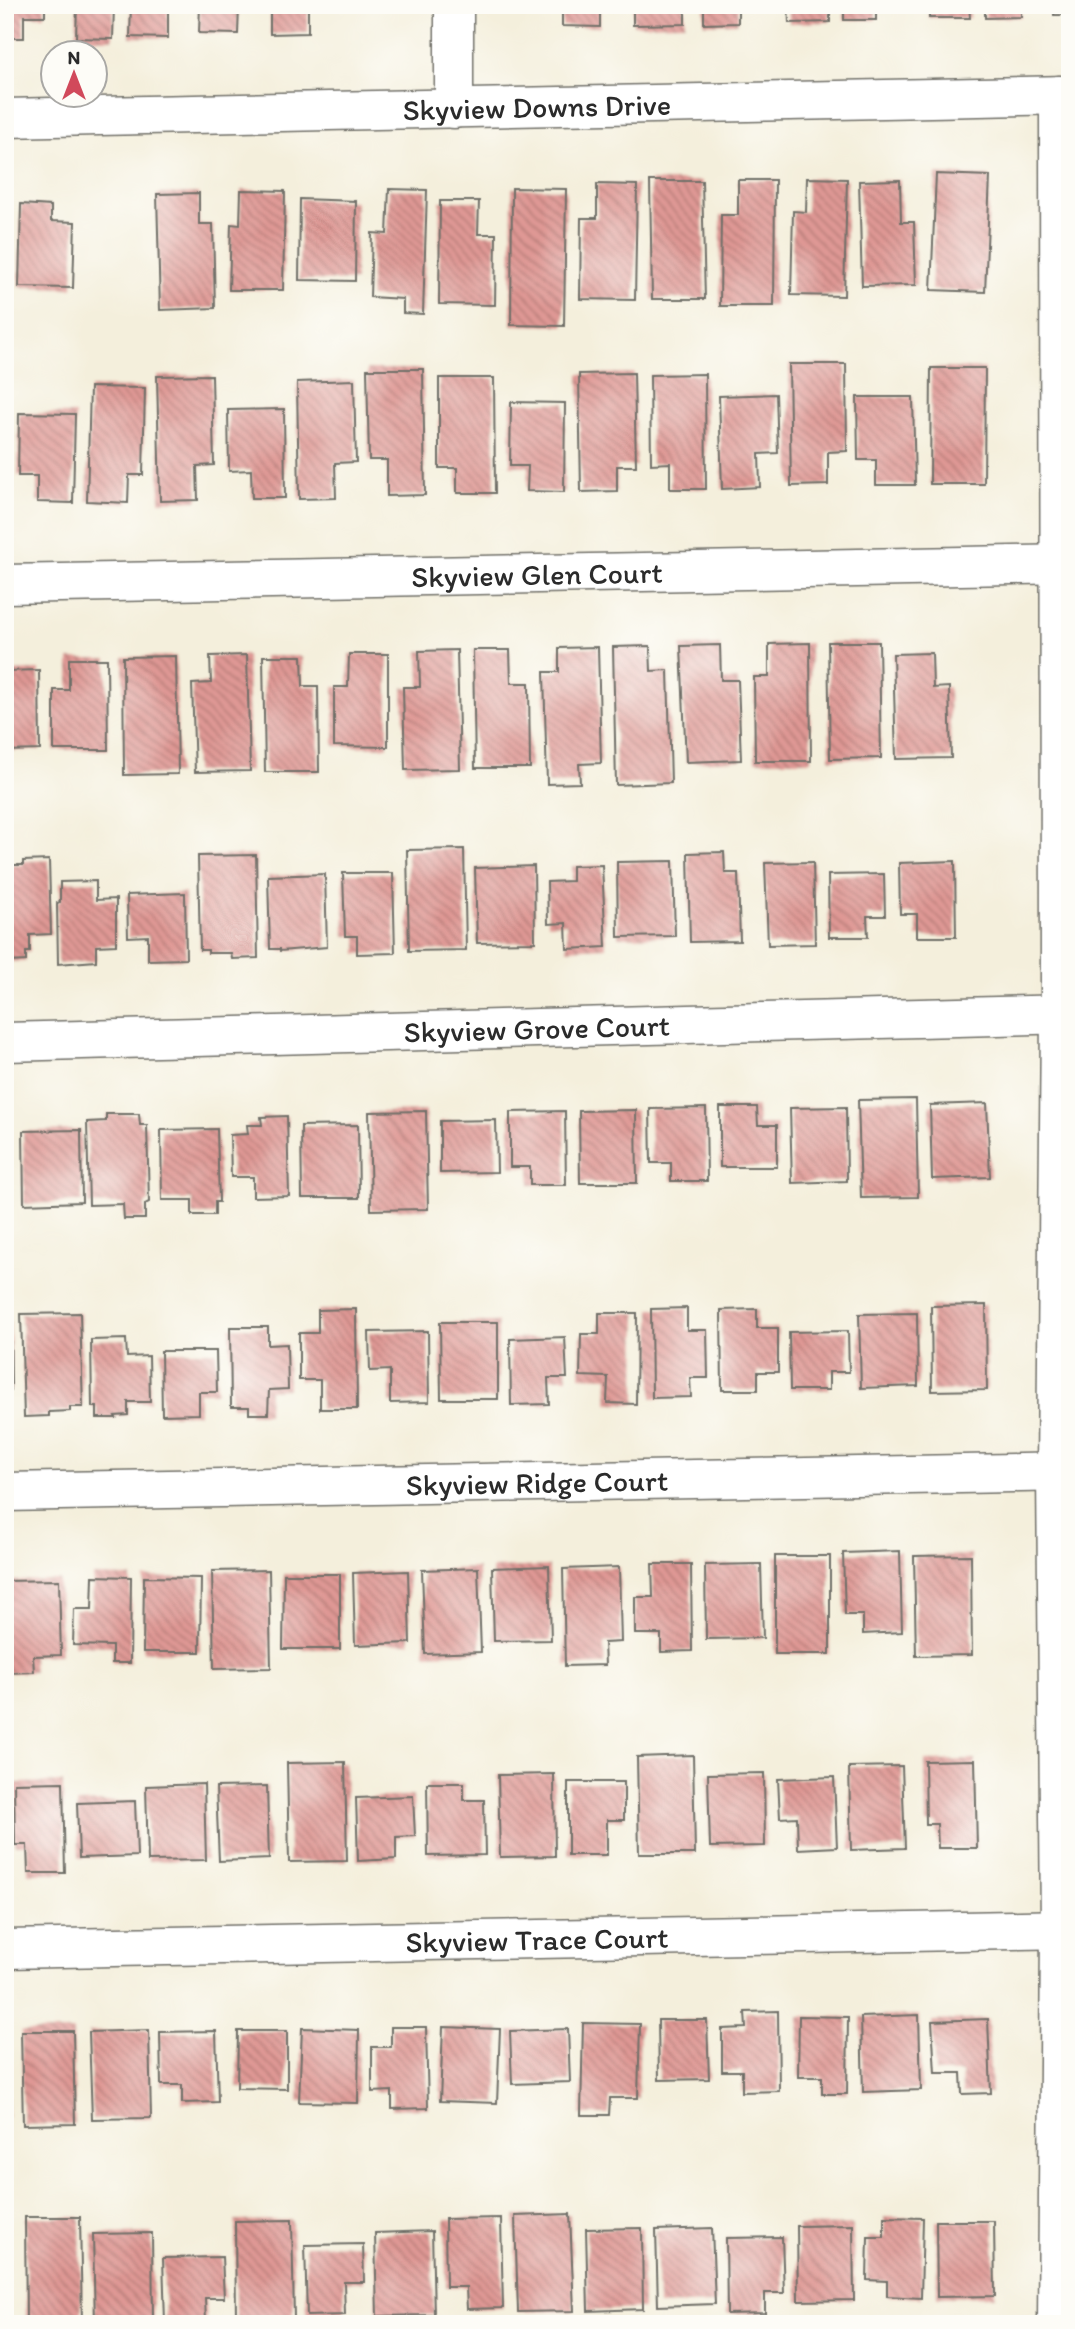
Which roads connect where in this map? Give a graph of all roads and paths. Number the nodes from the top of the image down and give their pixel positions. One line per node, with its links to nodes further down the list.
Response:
1 (454, 5): 3 (street)
2 (1064, 95): 3 (street, Skyview Downs Drive); 5 (street)
3 (454, 109): 4 (street, Skyview Downs Drive)
4 (5, 118)
5 (1065, 564): 6 (street, Skyview Glen Court); 7 (street)
6 (5, 584)
7 (1065, 1014): 8 (street, Skyview Grove Court); 9 (street)
8 (5, 1042)
9 (1063, 1472): 10 (street, Skyview Ridge Court); 11 (street)
10 (5, 1492)
11 (1065, 1929): 12 (street, Skyview Trace Court); 13 (street)
12 (5, 1950)
13 (1057, 2324)

